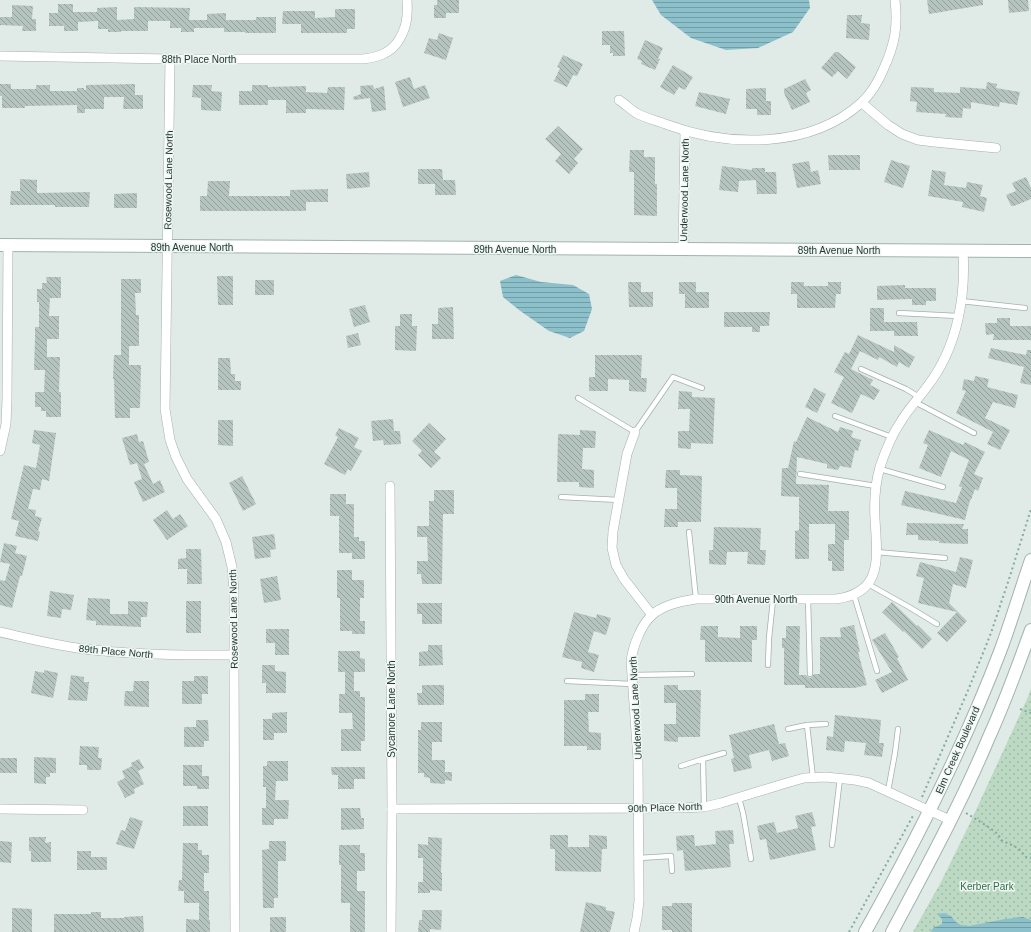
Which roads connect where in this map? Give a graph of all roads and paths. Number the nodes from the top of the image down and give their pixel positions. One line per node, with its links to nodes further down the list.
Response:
1 (407, 0): 4 (street, 88th Place North)
2 (895, 0): 6 (street)
3 (0, 56): 4 (street, 88th Place North)
4 (170, 59): 10 (street, Rosewood Lane North)
5 (619, 100): 7 (street)
6 (862, 103): 7 (street); 8 (street)
7 (685, 131): 11 (street, Underwood Lane North)
8 (996, 148)
9 (4, 245): 10 (street, 89th Avenue North); 26 (street)
10 (167, 247): 11 (street, 89th Avenue North); 48 (street, Rosewood Lane North)
11 (683, 250): 12 (street, 89th Avenue North)
12 (963, 251): 13 (street, 89th Avenue North); 14 (street)
13 (1031, 252)
14 (961, 301): 15 (lane); 17 (street)
15 (1025, 308)
16 (899, 313): 17 (lane)
17 (958, 316): 21 (street)
18 (861, 369): 21 (lane)
19 (702, 388): 23 (lane)
20 (578, 398): 23 (lane)
21 (917, 400): 24 (lane); 25 (street)
22 (835, 416): 25 (lane)
23 (635, 432): 33 (street)
24 (974, 433)
25 (892, 437): 27 (street)
26 (0, 451)
27 (880, 469): 30 (street); 31 (lane)
28 (800, 474): 30 (lane)
29 (390, 486): 73 (street, Sycamore Lane North)
30 (876, 486): 36 (street)
31 (943, 487)
32 (561, 498): 33 (lane)
33 (619, 500): 44 (street)
34 (1031, 509): 69 (path)
35 (690, 532): 41 (lane)
36 (876, 552): 37 (lane); 39 (street)
37 (945, 558)
38 (1031, 560): 75 (street, Elm Creek Boulevard)
39 (868, 584): 40 (street); 45 (lane)
40 (858, 593): 42 (street, 90th Avenue North); 50 (lane)
41 (696, 599): 43 (street, 90th Avenue North); 44 (street, 90th Avenue North)
42 (808, 599): 43 (street, 90th Avenue North); 52 (lane)
43 (773, 600): 49 (lane)
44 (652, 615): 53 (street, Underwood Lane North)
45 (937, 624)
46 (1031, 630): 77 (street)
47 (0, 632): 48 (street, 89th Place North)
48 (234, 655): 83 (street, Rosewood Lane North)
49 (768, 665)
50 (877, 671)
51 (692, 674): 53 (lane)
52 (810, 674)
53 (631, 675): 55 (street, Underwood Lane North)
54 (567, 681): 55 (lane)
55 (632, 684): 71 (street, Underwood Lane North)
56 (1020, 709): 57 (path)
57 (1031, 713)
58 (826, 724): 59 (lane)
59 (807, 725): 60 (lane); 65 (lane)
60 (788, 729)
61 (898, 729): 67 (lane)
62 (724, 753): 63 (lane)
63 (703, 759): 64 (lane); 70 (lane)
64 (682, 766)
65 (813, 778): 66 (street, 90th Place North); 68 (street, 90th Place North)
66 (840, 778): 67 (street, 90th Place North); 78 (lane)
67 (888, 791): 69 (street, 90th Place North)
68 (739, 798): 70 (street, 90th Place North); 81 (lane)
69 (918, 805): 75 (street, 90th Place North); 86 (path)
70 (704, 806): 71 (street, 90th Place North)
71 (639, 808): 73 (street, 90th Place North); 79 (street, Underwood Lane North)
72 (0, 809): 74 (street)
73 (392, 809): 84 (street, Sycamore Lane North)
74 (82, 810)
75 (930, 810): 77 (street, 90th Place North); 87 (street, Elm Creek Boulevard)
76 (964, 812): 80 (path)
77 (950, 820): 88 (street)
78 (832, 844)
79 (639, 858): 82 (lane); 85 (street, Underwood Lane North)
80 (1031, 858)
81 (751, 859)
82 (672, 871)
83 (235, 932)
84 (391, 932)
85 (634, 932)
86 (849, 932)
87 (865, 932)
88 (892, 932)

